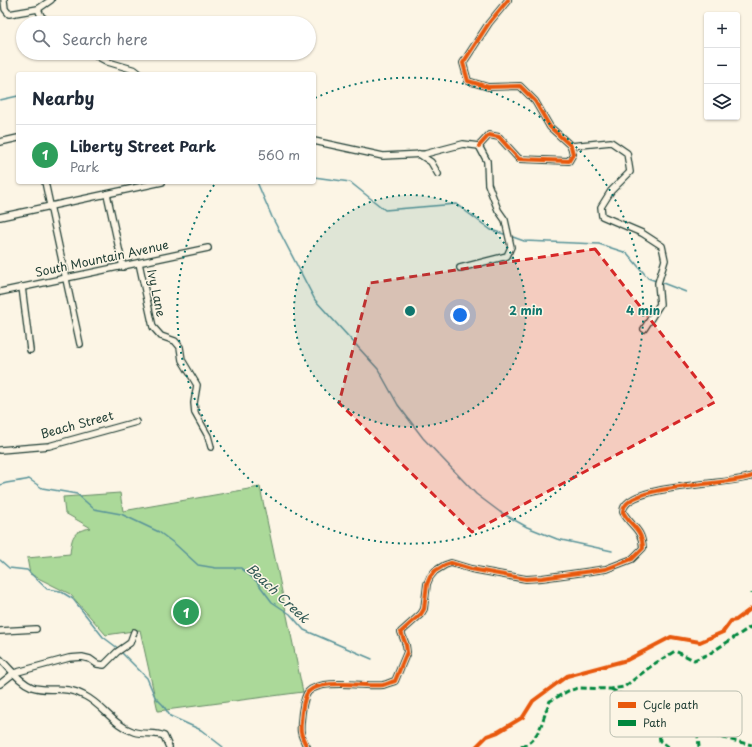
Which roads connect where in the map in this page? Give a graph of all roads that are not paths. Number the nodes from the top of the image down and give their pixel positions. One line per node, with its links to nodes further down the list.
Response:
1 (4, 0): 4 (street)
2 (51, 0): 4 (street)
3 (508, 0): 12 (street)
4 (38, 9): 5 (street)
5 (41, 16)
6 (106, 60): 7 (street)
7 (138, 72)
8 (16, 138): 10 (street)
9 (316, 141): 13 (street)
10 (0, 142)
11 (479, 146): 12 (street); 13 (street); 23 (street)
12 (571, 146): 27 (street)
13 (419, 154): 14 (street)
14 (438, 174)
15 (45, 184): 18 (street)
16 (153, 184): 17 (street)
17 (107, 194): 18 (street); 22 (street)
18 (50, 206): 19 (street); 24 (street)
19 (0, 217)
20 (208, 248): 21 (street, South Mountain Avenue)
21 (139, 263): 22 (street, South Mountain Avenue); 31 (street, Ivy Lane)
22 (123, 267): 24 (street, South Mountain Avenue)
23 (460, 268)
24 (66, 279): 25 (street, South Mountain Avenue); 28 (street)
25 (22, 287): 26 (street, South Mountain Avenue); 29 (street)
26 (0, 292)
27 (644, 329)
28 (80, 344)
29 (30, 350)
30 (136, 422): 32 (street, Beach Street)
31 (210, 447)
32 (0, 450)
33 (752, 476): 41 (street)
34 (36, 629): 35 (street)
35 (0, 631)
36 (134, 632): 38 (street)
37 (0, 659): 38 (street)
38 (14, 673): 39 (street); 40 (street)
39 (0, 684)
40 (169, 747)
41 (307, 747)

